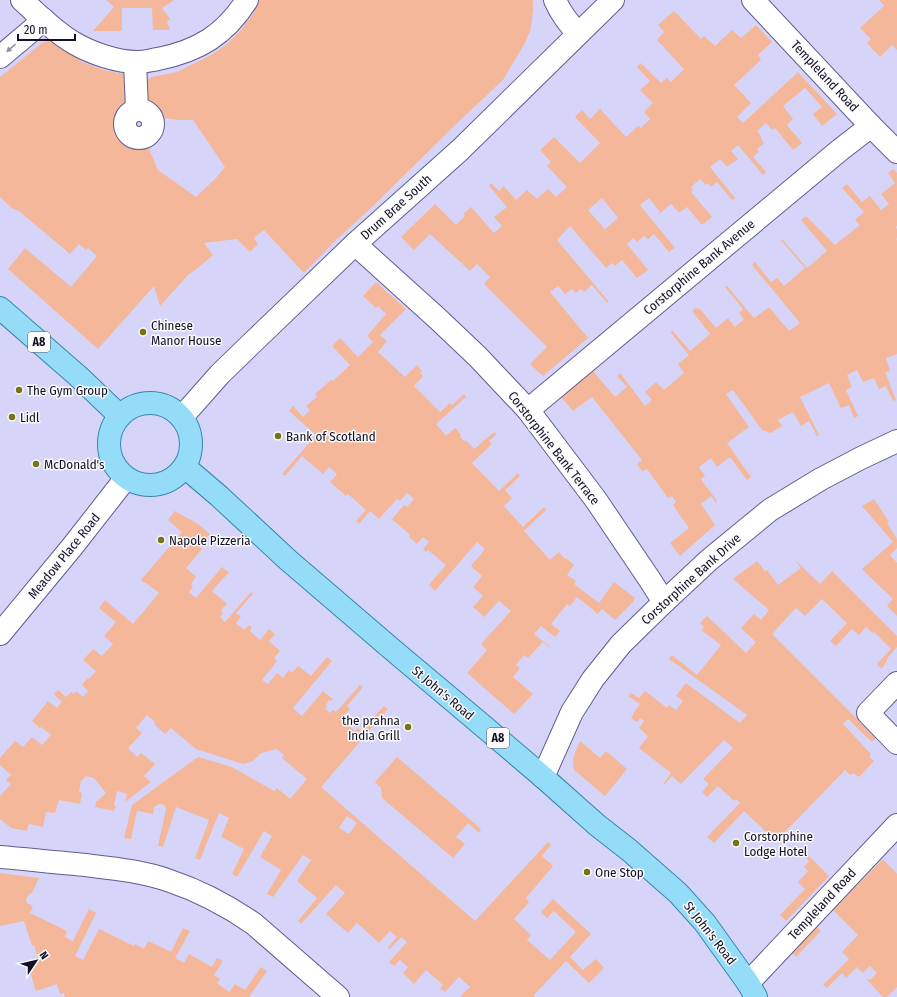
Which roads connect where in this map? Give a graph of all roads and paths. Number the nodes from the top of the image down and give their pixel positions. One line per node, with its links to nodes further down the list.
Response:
1 (22, 0): 6 (street)
2 (247, 0): 9 (street)
3 (555, 0): 7 (street)
4 (613, 0): 7 (street, Drum Brae South)
5 (753, 0): 11 (street, Templeland Road)
6 (43, 19): 8 (street, one-way to 8); 9 (street)
7 (578, 34): 13 (street, Drum Brae South)
8 (0, 57)
9 (135, 62): 10 (street)
10 (137, 110)
11 (871, 126): 12 (street, Templeland Road); 15 (street, Corstorphine Bank Avenue)
12 (897, 152)
13 (355, 244): 15 (street, Corstorphine Bank Terrace); 17 (street, Drum Brae South)
14 (0, 308): 16 (main road, A8)
15 (528, 410): 21 (street, Corstorphine Bank Terrace)
16 (120, 416): 17 (main road); 20 (main road)
17 (182, 417): 19 (main road)
18 (897, 442): 21 (street, Corstorphine Bank Drive)
19 (184, 468): 20 (main road); 25 (main road, St John's Road / A8)
20 (126, 478): 22 (street, Meadow Place Road)
21 (664, 602): 25 (street, Corstorphine Bank Drive)
22 (0, 634)
23 (897, 683): 24 (street)
24 (897, 743)
25 (543, 777): 28 (main road, St John's Road / A8)
26 (897, 825): 28 (street, Templeland Road)
27 (0, 857): 29 (street)
28 (752, 990)
29 (338, 997)

